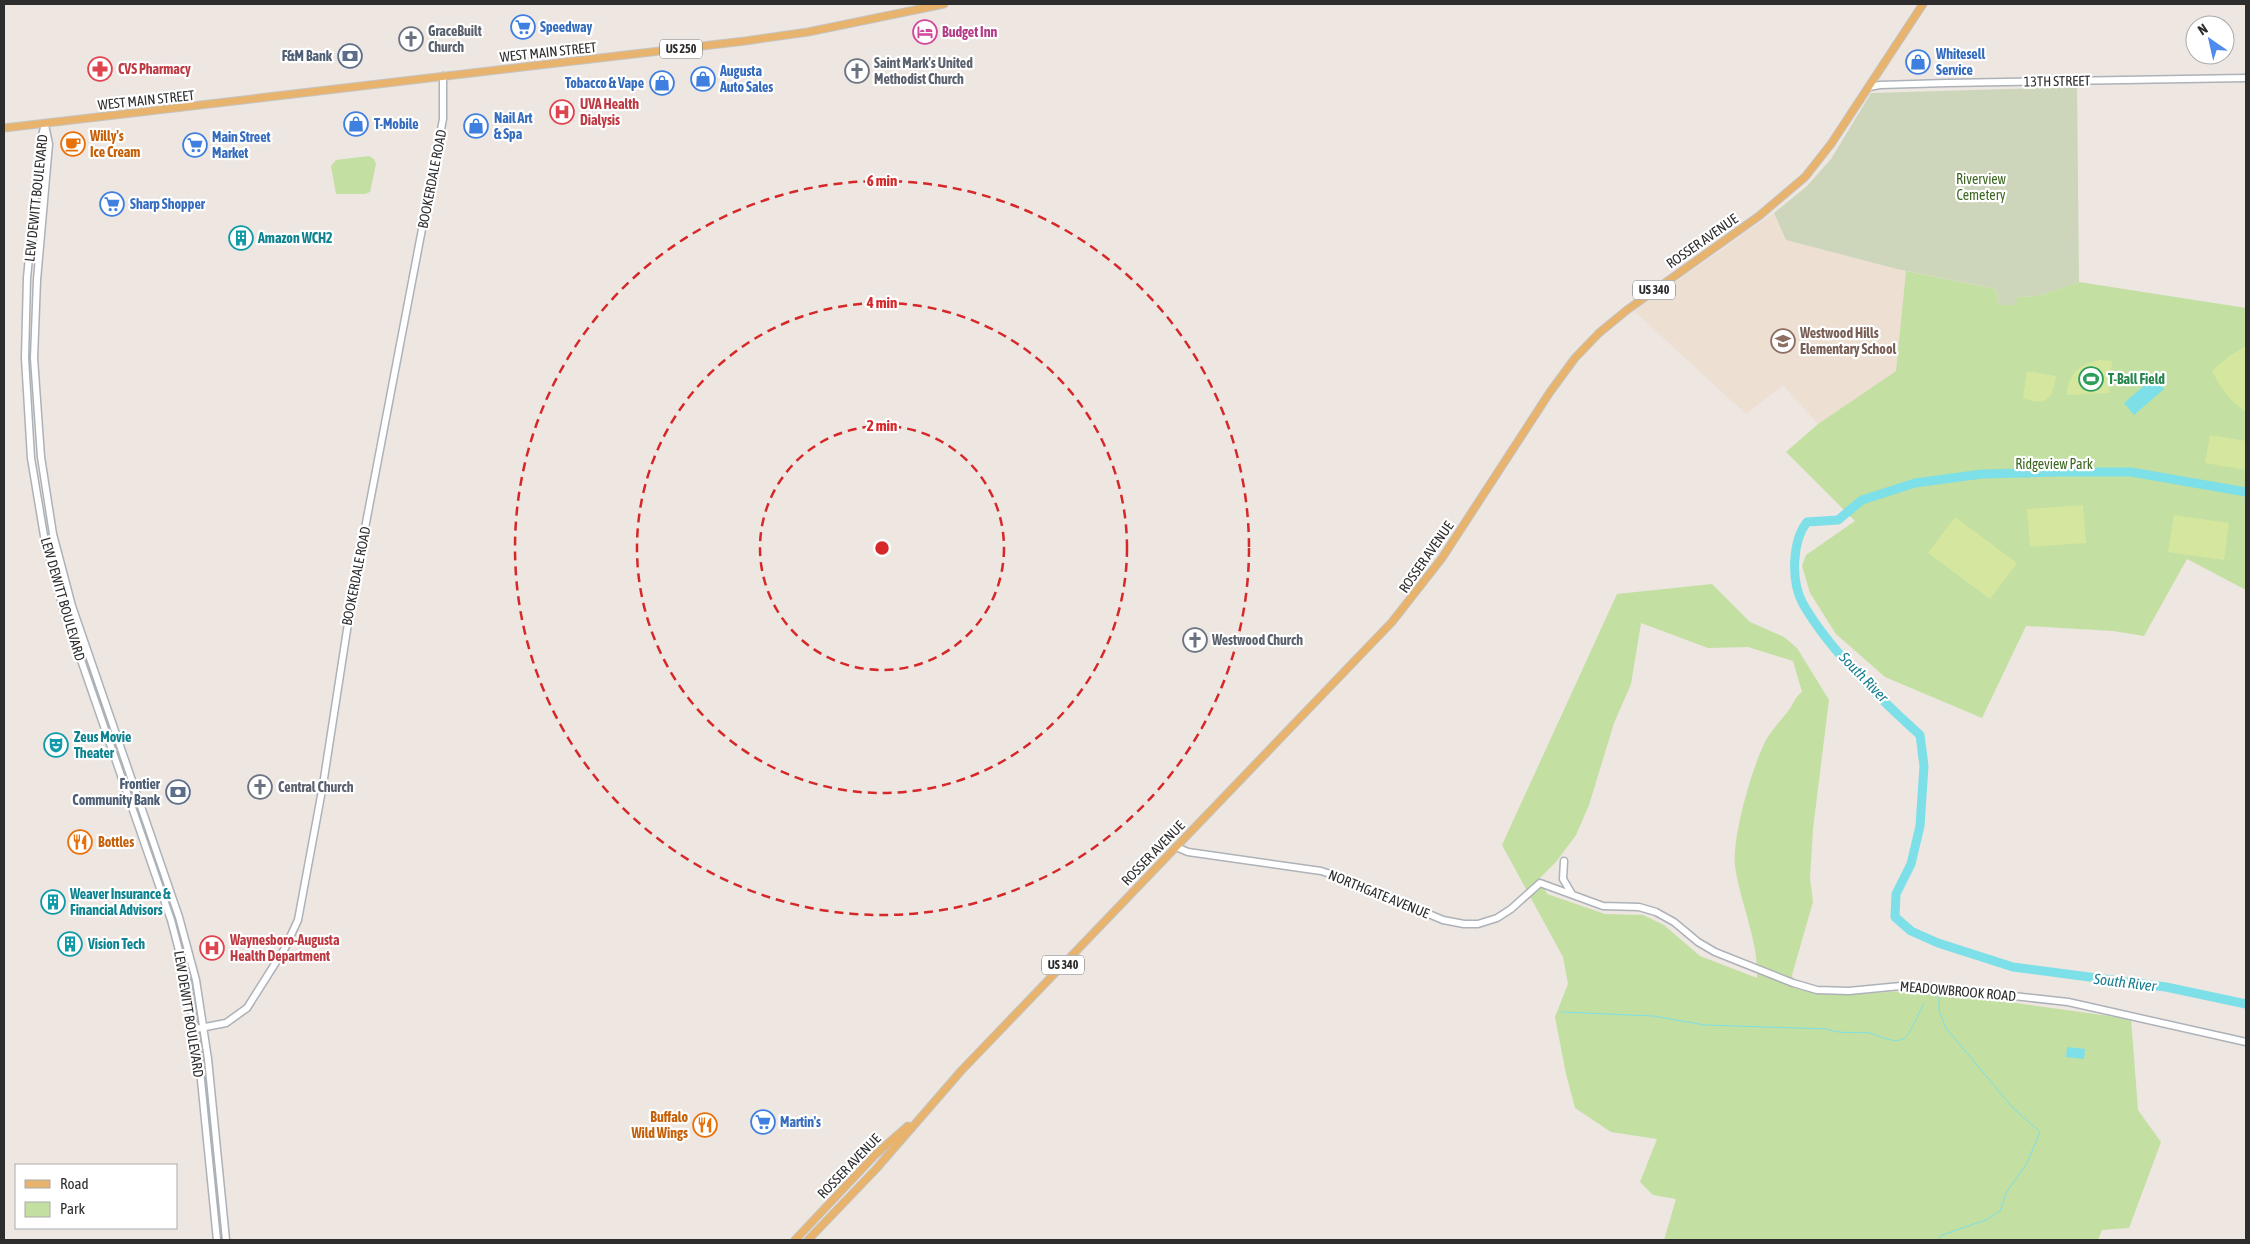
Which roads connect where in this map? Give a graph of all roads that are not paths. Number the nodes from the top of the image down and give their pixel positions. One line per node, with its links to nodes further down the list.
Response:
1 (944, 4): 3 (main road, WEST MAIN STREET / US 250)
2 (1923, 4): 5 (main road, ROSSER AVENUE / US 340)
3 (443, 76): 6 (main road, WEST MAIN STREET / US 250); 12 (street, BOOKERDALE ROAD)
4 (2246, 78): 5 (street, 13TH STREET)
5 (1869, 88): 8 (main road, ROSSER AVENUE / US 340)
6 (45, 124): 7 (main road, WEST MAIN STREET / US 250); 12 (street, LEW DEWITT BOULEVARD); 13 (street, LEW DEWITT BOULEVARD)
7 (4, 128)
8 (1176, 847): 10 (street, NORTHGATE AVENUE); 15 (main road, ROSSER AVENUE / US 340)
9 (1564, 861): 11 (street)
10 (1540, 883): 11 (street, MEADOWBROOK ROAD)
11 (1573, 895): 14 (street, MEADOWBROOK ROAD)
12 (204, 1028): 13 (street, BOOKERDALE ROAD); 17 (street, LEW DEWITT BOULEVARD)
13 (195, 1029): 16 (street, LEW DEWITT BOULEVARD)
14 (2246, 1042)
15 (923, 1113): 18 (main road, ROSSER AVENUE / US 340); 19 (main road, ROSSER AVENUE / US 340)
16 (216, 1240)
17 (226, 1240)
18 (795, 1240)
19 (808, 1240)

